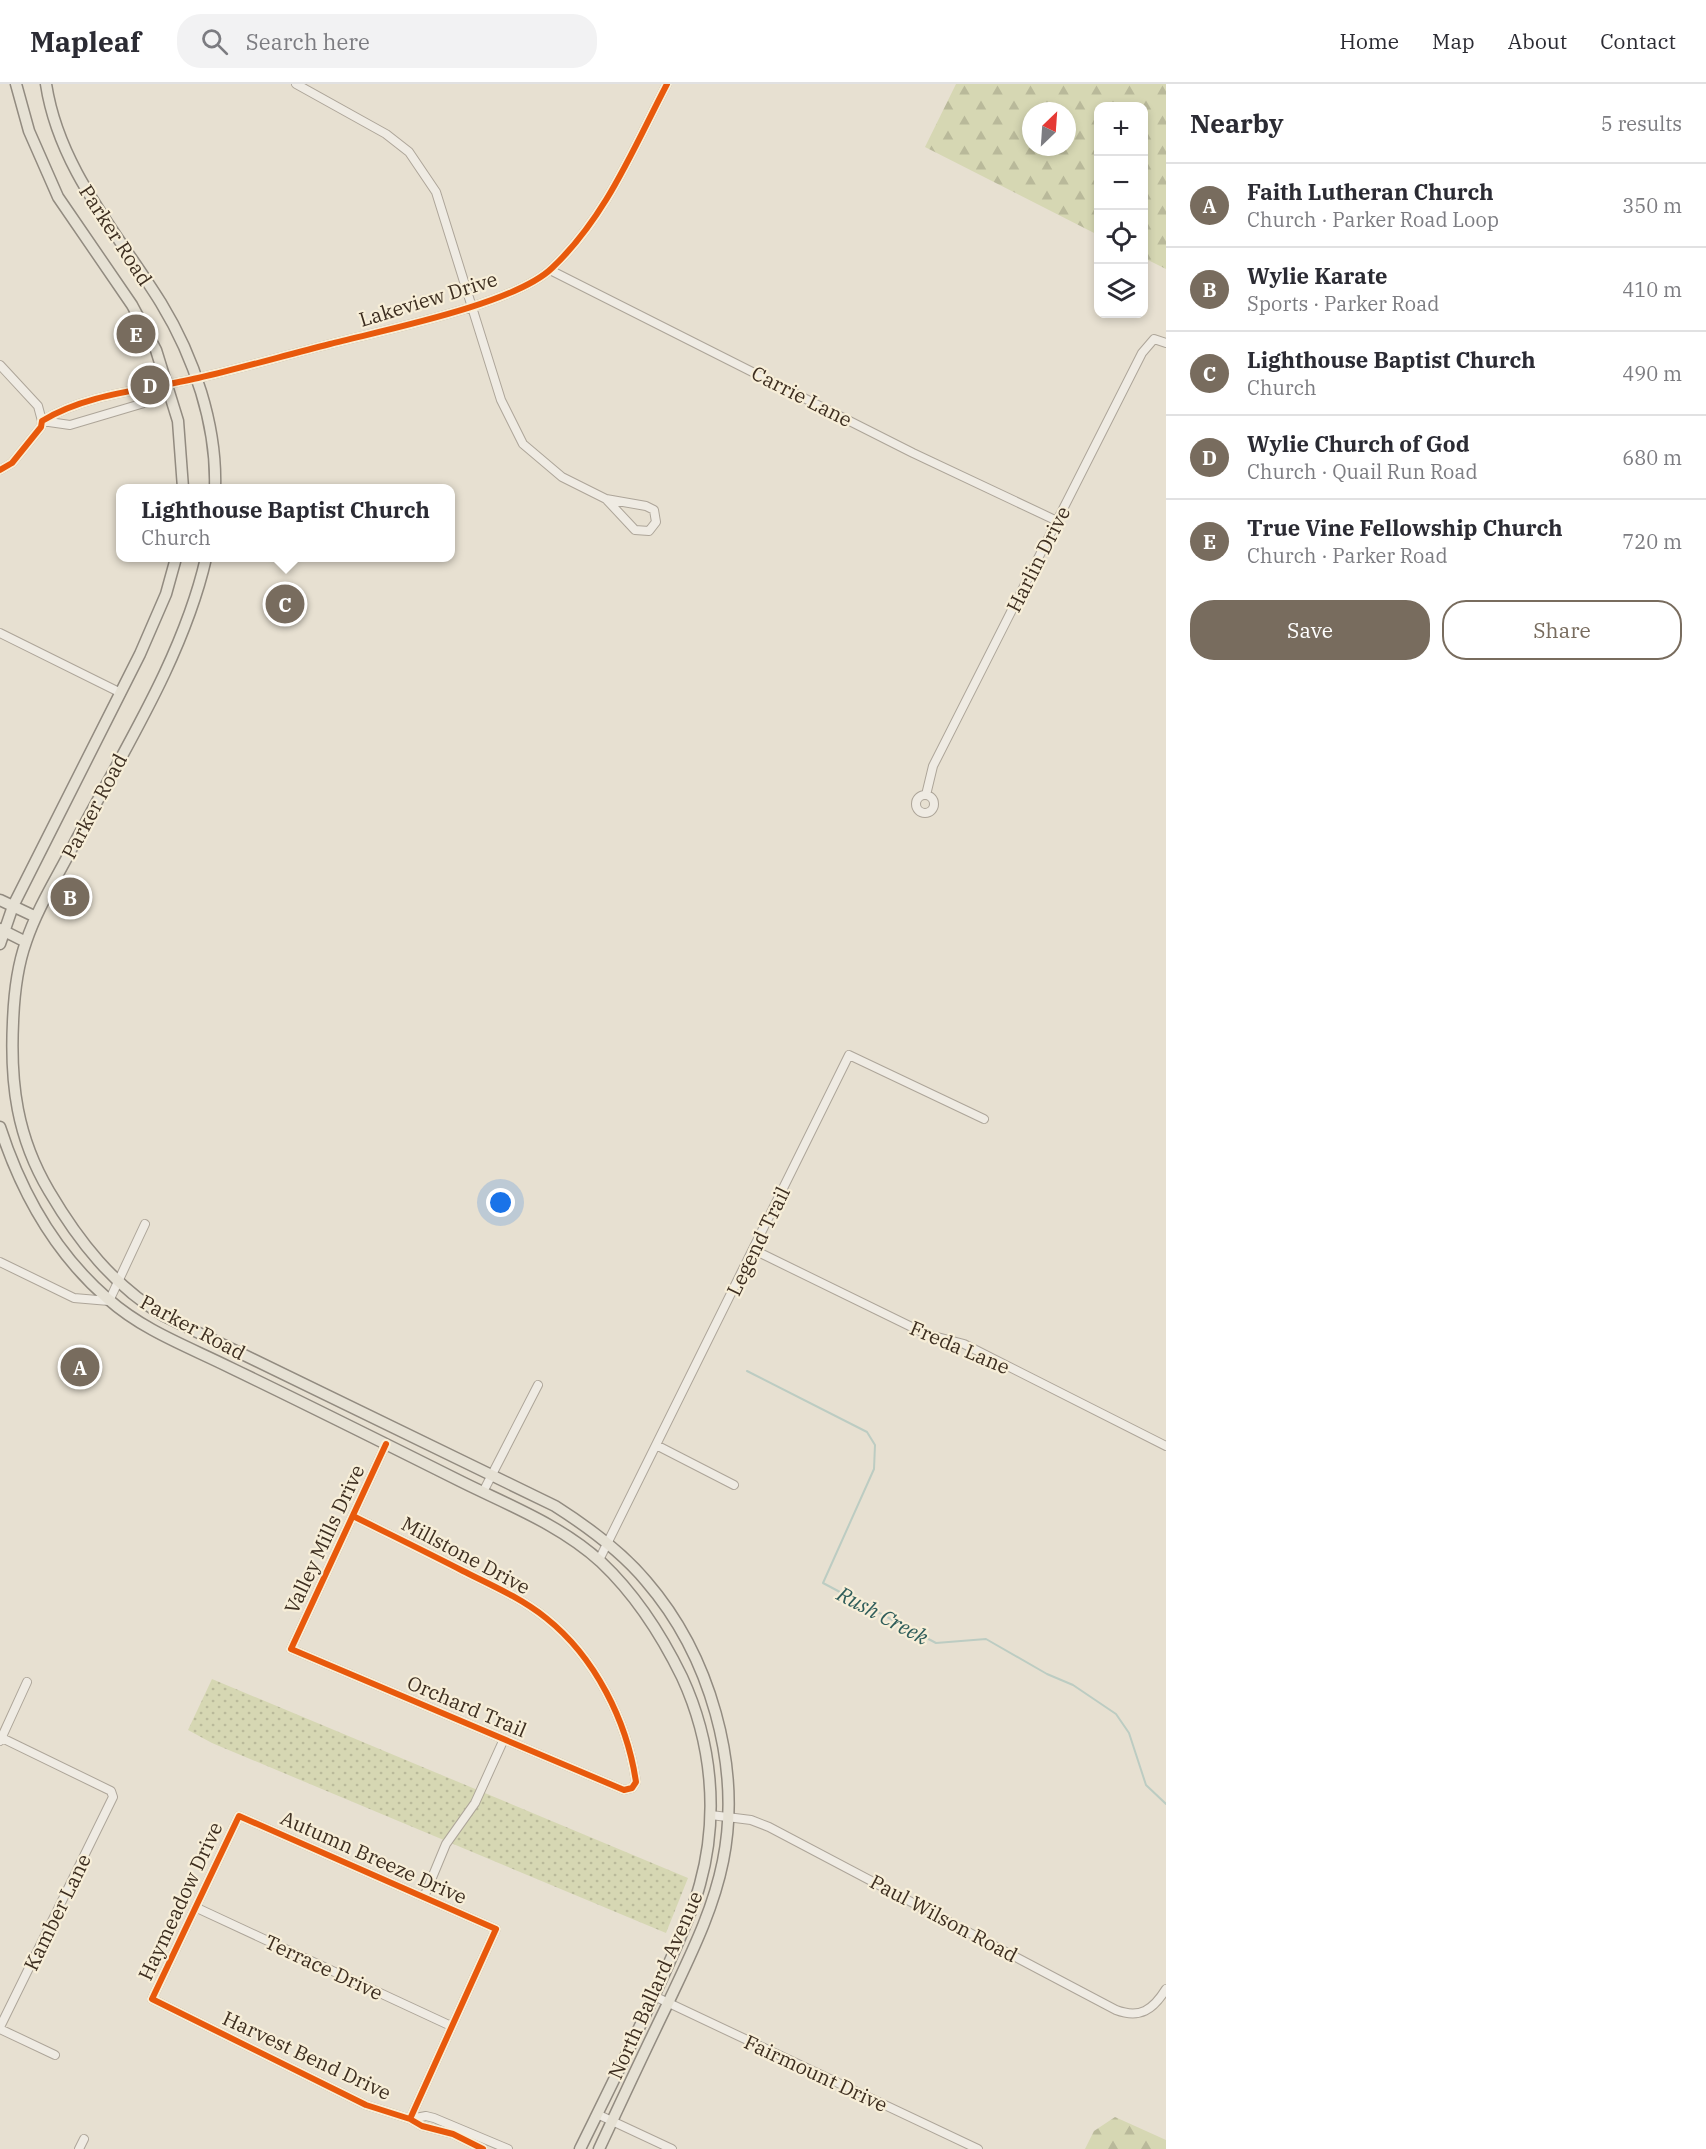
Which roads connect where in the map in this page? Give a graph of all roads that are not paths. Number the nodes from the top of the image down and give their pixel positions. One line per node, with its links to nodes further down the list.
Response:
1 (16, 84): 10 (main road, Parker Road)
2 (45, 84): 9 (main road, Parker Road)
3 (296, 84): 6 (street)
4 (667, 84): 5 (street, Lakeview Drive)
5 (550, 270): 6 (street, Lakeview Drive); 16 (street, Carrie Lane)
6 (473, 306): 9 (street, Lakeview Drive); 15 (street)
7 (1166, 343): 16 (street, Harlin Drive)
8 (0, 365): 11 (street)
9 (196, 379): 10 (street, Lakeview Drive); 14 (main road, Parker Road)
10 (166, 383): 11 (street, Lakeview Drive); 11 (street); 13 (main road, Parker Road)
11 (42, 421): 12 (street)
12 (0, 470)
13 (183, 484)
14 (215, 484)
15 (606, 499): 15 (street)
16 (1055, 520): 21 (street, Harlin Drive)
17 (175, 562): 20 (main road, Parker Road)
18 (205, 562): 24 (main road, Parker Road)
19 (0, 633): 20 (street)
20 (121, 693): 23 (main road, Parker Road)
21 (926, 795)
22 (0, 900): 23 (main road)
23 (13, 906): 24 (main road); 25 (main road, Parker Road)
24 (36, 917): 26 (main road, Parker Road)
25 (2, 930): 26 (main road); 27 (main road, Parker Road)
26 (26, 942): 33 (main road, Parker Road)
27 (0, 944)
28 (984, 1119): 31 (street, Legend Trail)
29 (0, 1127): 34 (main road, Parker Road)
30 (145, 1224): 33 (street)
31 (754, 1250): 37 (street, Legend Trail); 38 (street, Freda Lane)
32 (0, 1262): 34 (street)
33 (118, 1282): 34 (street); 39 (main road, Parker Road)
34 (109, 1300): 36 (main road, Parker Road)
35 (538, 1385): 39 (street)
36 (386, 1444): 41 (main road, Parker Road); 42 (street, Valley Mills Drive)
37 (658, 1446): 40 (street); 43 (street, Legend Trail)
38 (1166, 1446)
39 (492, 1474): 41 (street); 43 (main road, Parker Road)
40 (734, 1485)
41 (483, 1492): 44 (main road, Parker Road)
42 (353, 1516): 45 (street, Valley Mills Drive); 49 (street, Millstone Drive)
43 (608, 1544): 44 (street, Legend Trail); 52 (main road, Parker Road)
44 (599, 1560): 50 (main road, Parker Road)
45 (291, 1649): 48 (street, Orchard Trail)
46 (27, 1682): 47 (street)
47 (1, 1739): 60 (street, Kamber Lane)
48 (504, 1739): 49 (street, Orchard Trail); 53 (street)
49 (632, 1788)
50 (711, 1815): 52 (street, Paul Wilson Road); 56 (main road, North Ballard Avenue)
51 (239, 1816): 53 (street, Autumn Breeze Drive); 54 (street, Haymeadow Drive)
52 (729, 1817): 55 (street, Paul Wilson Road); 58 (main road, North Ballard Avenue)
53 (424, 1897): 59 (street, Autumn Breeze Drive)
54 (196, 1908): 57 (street, Haymeadow Drive); 59 (street, Terrace Drive)
55 (1166, 1989)
56 (654, 1996): 58 (street, Fairmount Drive); 62 (main road, North Ballard Avenue)
57 (152, 1999): 63 (street, Harvest Bend Drive)
58 (668, 2003): 64 (main road, North Ballard Avenue); 72 (street, Fairmount Drive)
59 (451, 2026): 63 (street)
60 (0, 2028): 61 (street)
61 (55, 2055)
62 (597, 2114): 64 (street); 69 (main road, North Ballard Avenue)
63 (410, 2119): 67 (street, Harvest Bend Drive); 68 (street, Harvest Bend Drive)
64 (612, 2121): 70 (main road, North Ballard Avenue); 71 (street)
65 (84, 2139): 66 (street)
66 (79, 2149)
67 (483, 2149)
68 (508, 2149)
69 (580, 2149)
70 (599, 2149)
71 (672, 2149)
72 (978, 2149)

